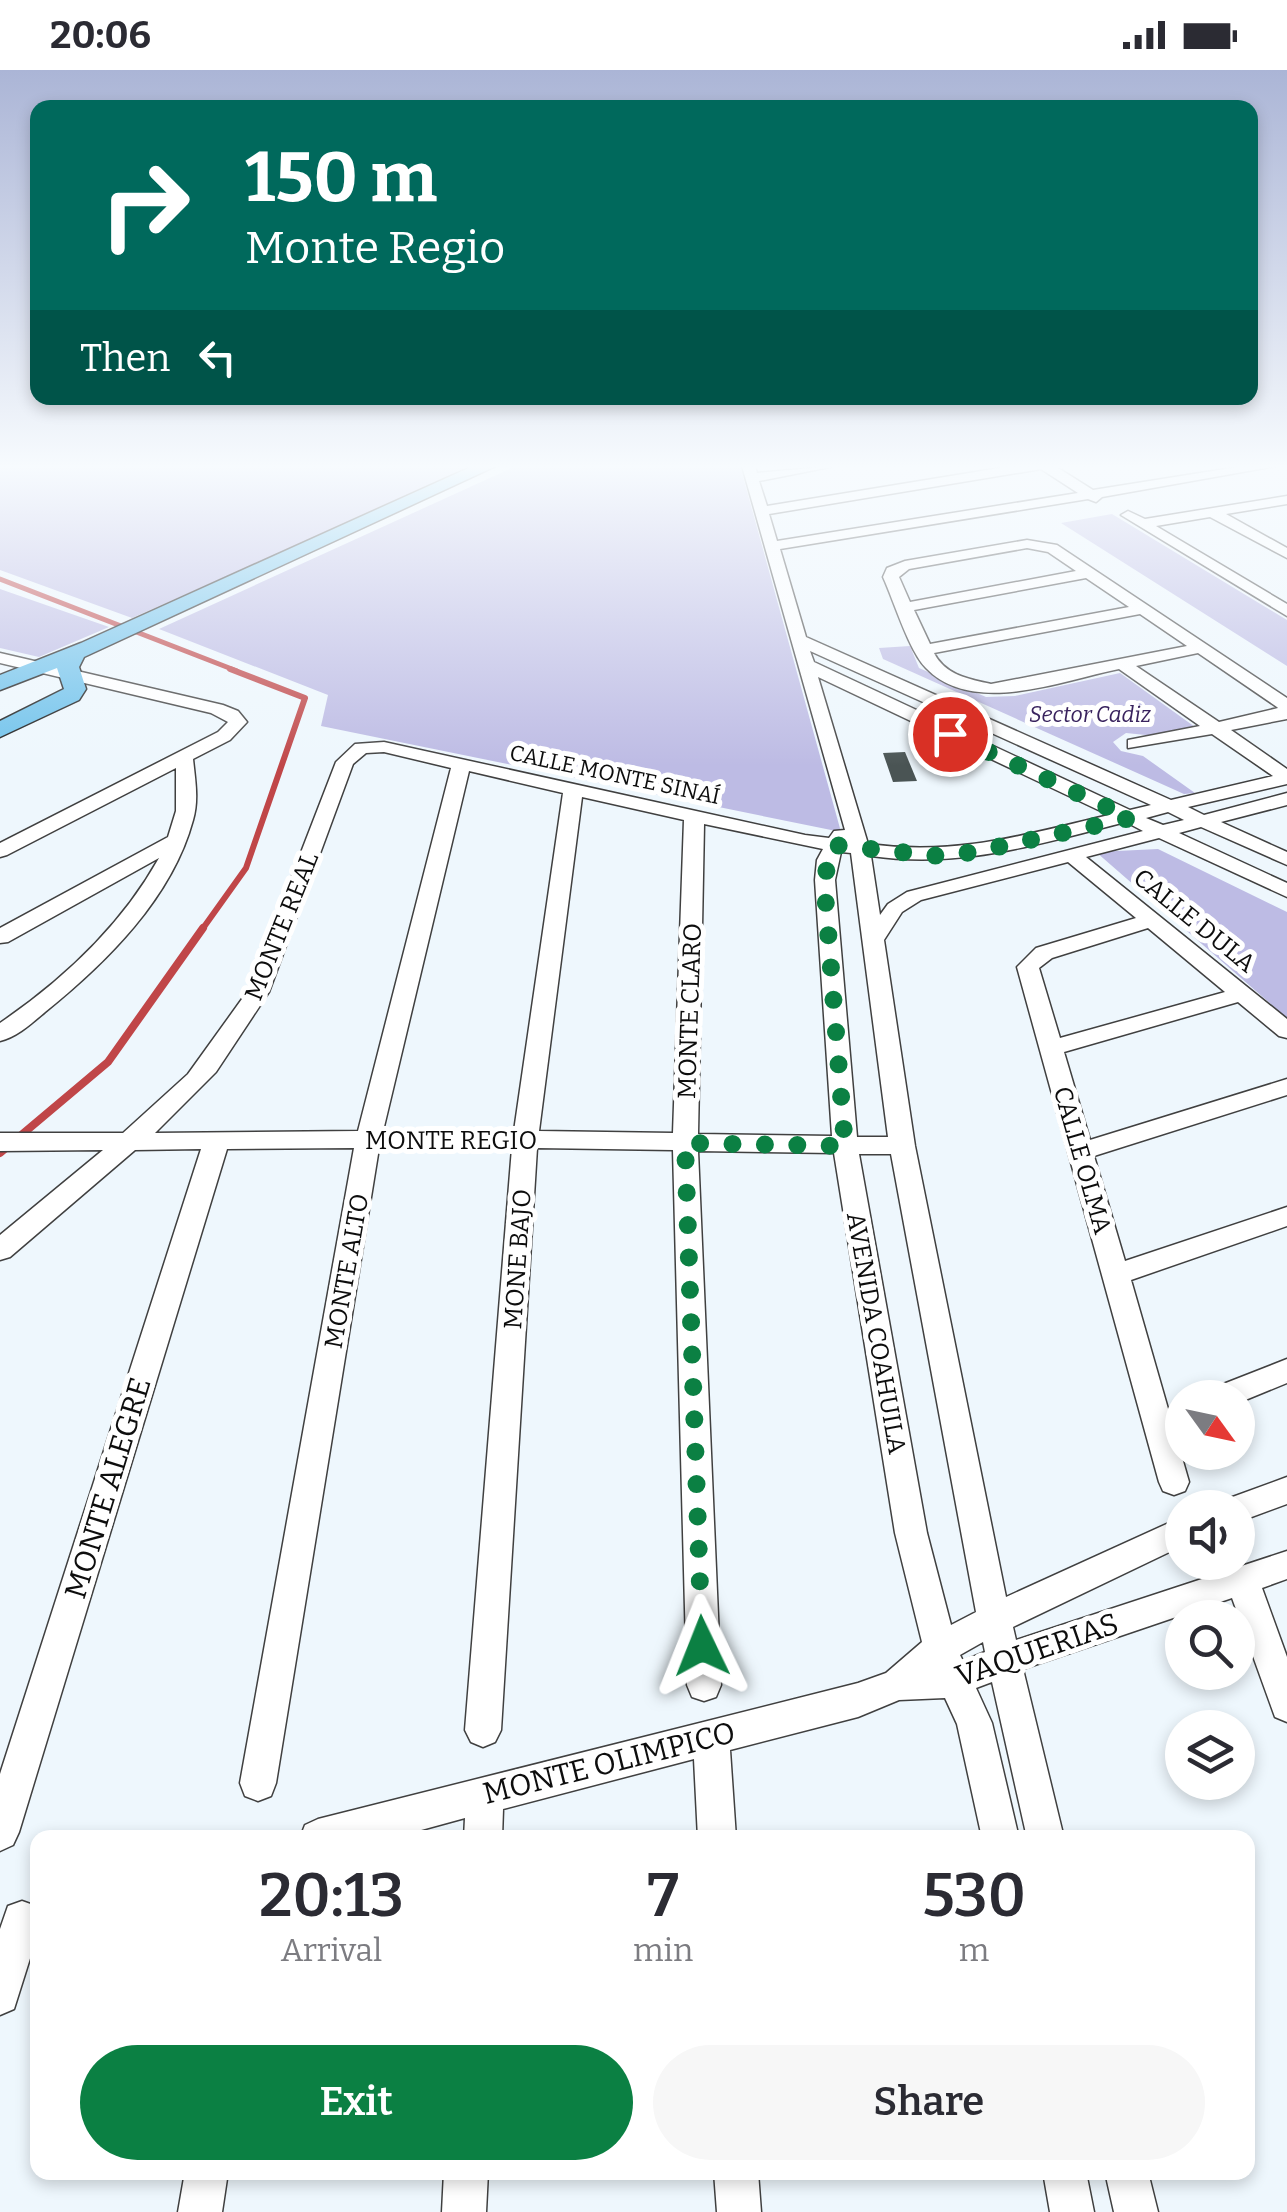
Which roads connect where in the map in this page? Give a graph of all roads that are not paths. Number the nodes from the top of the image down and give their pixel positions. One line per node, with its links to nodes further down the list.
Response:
1 (268, 566): 14 (main road)
2 (777, 566): 10 (street, AVENIDA COAHUILA)
3 (902, 566): 7 (street)
4 (1077, 566): 6 (street)
5 (1212, 566): 9 (street)
6 (1087, 573): 7 (street); 8 (street)
7 (907, 607): 12 (street)
8 (1143, 609): 11 (street); 12 (street)
9 (1287, 611)
10 (798, 639): 15 (street, AVENIDA COAHUILA); 29 (street)
11 (1201, 648): 16 (street); 19 (street)
12 (925, 650): 16 (street)
13 (0, 658): 17 (street)
14 (79, 659): 17 (main road); 20 (main road); 24 (street)
15 (806, 665): 31 (street); 34 (street, AVENIDA COAHUILA)
16 (1124, 665): 21 (street)
17 (38, 667): 18 (main road)
18 (0, 686): 20 (main road)
19 (1287, 709): 21 (street)
20 (6, 727)
21 (1217, 728): 22 (street); 26 (street)
22 (1134, 744)
23 (360, 748): 25 (street, CALLE MONTE SINAÍ); 52 (street, MONTE REAL)
24 (184, 757): 35 (street); 36 (street)
25 (461, 766): 27 (street, CALLE MONTE SINAÍ); 49 (street, MONTE ALTO)
26 (1287, 778): 29 (street, CALLE MONTE SINAÍ)
27 (573, 790): 30 (street, CALLE MONTE SINAÍ); 48 (street, MONE BAJO)
28 (1287, 799): 32 (street)
29 (1170, 808): 31 (street, CALLE MONTE SINAÍ); 32 (street)
30 (694, 817): 34 (street, CALLE MONTE SINAÍ); 51 (street, MONTE CLARO)
31 (1131, 818): 33 (street); 34 (street, CALLE MONTE SINAÍ)
32 (1200, 820): 33 (street); 38 (street)
33 (1159, 831): 37 (street); 39 (street)
34 (848, 839): 42 (street, AVENIDA COAHUILA); 54 (street, AVENIDA COAHUILA)
35 (177, 840): 41 (street); 45 (street)
36 (0, 851)
37 (1068, 853): 40 (street, CALLE DULA); 42 (street)
38 (1287, 859)
39 (1287, 891)
40 (1151, 920): 43 (street, CALLE DULA); 46 (street, CALLE OLMA)
41 (0, 937)
42 (873, 940): 55 (street, AVENIDA COAHUILA)
43 (1242, 994): 44 (street, CALLE DULA); 46 (street)
44 (1287, 1031)
45 (0, 1034)
46 (1052, 1048): 56 (street, CALLE OLMA)
47 (1287, 1088): 56 (street)
48 (526, 1139): 49 (street, MONTE REGIO); 51 (street, MONTE REGIO); 77 (street, MONE BAJO)
49 (368, 1140): 53 (street, MONTE REGIO); 79 (street, MONTE ALTO)
50 (0, 1142): 52 (street, MONTE REGIO)
51 (685, 1143): 54 (street, MONTE REGIO); 75 (street, MONTE CLARO)
52 (130, 1144): 53 (street, MONTE REGIO); 58 (street, MONTE REAL)
53 (216, 1144): 86 (street, MONTE ALEGRE)
54 (845, 1146): 55 (street, MONTE REGIO); 71 (street, AVENIDA COAHUILA)
55 (902, 1146): 70 (street, AVENIDA COAHUILA)
56 (1080, 1152): 59 (street, CALLE OLMA)
57 (1287, 1216): 59 (street)
58 (2, 1252)
59 (1116, 1275): 62 (street, CALLE OLMA)
60 (1287, 1371): 61 (street)
61 (1255, 1384)
62 (1165, 1402)
63 (1173, 1470): 64 (street, CALLE OLMA)
64 (1174, 1482)
65 (1287, 1490): 66 (street)
66 (1255, 1502)
67 (1165, 1538): 70 (street)
68 (1287, 1565): 69 (street, VAQUERIAS)
69 (1244, 1582): 72 (street, VAQUERIAS); 76 (street)
70 (994, 1619): 71 (street); 72 (street, AVENIDA COAHUILA)
71 (940, 1648): 73 (street, AVENIDA COAHUILA); 74 (street)
72 (1004, 1662): 73 (street, VAQUERIAS); 85 (street, AVENIDA COAHUILA)
73 (953, 1681): 74 (street, VAQUERIAS); 84 (street, AVENIDA COAHUILA)
74 (898, 1684): 78 (street, MONTE OLIMPICO)
75 (704, 1685)
76 (1287, 1705)
77 (483, 1730)
78 (711, 1738): 80 (street, MONTE OLIMPICO); 83 (street)
79 (258, 1783)
80 (485, 1794): 81 (street, MONTE OLIMPICO); 82 (street)
81 (348, 1830)
82 (483, 1830)
83 (717, 1830)
84 (1000, 1830)
85 (1044, 1830)
86 (0, 1832)
87 (20, 1920): 88 (street)
88 (0, 1995)
89 (205, 2180): 94 (street)
90 (466, 2180): 95 (street)
91 (737, 2180): 96 (street)
92 (1066, 2180): 97 (street)
93 (1128, 2180): 98 (street)
94 (200, 2212)
95 (464, 2212)
96 (739, 2212)
97 (1072, 2212)
98 (1136, 2212)

